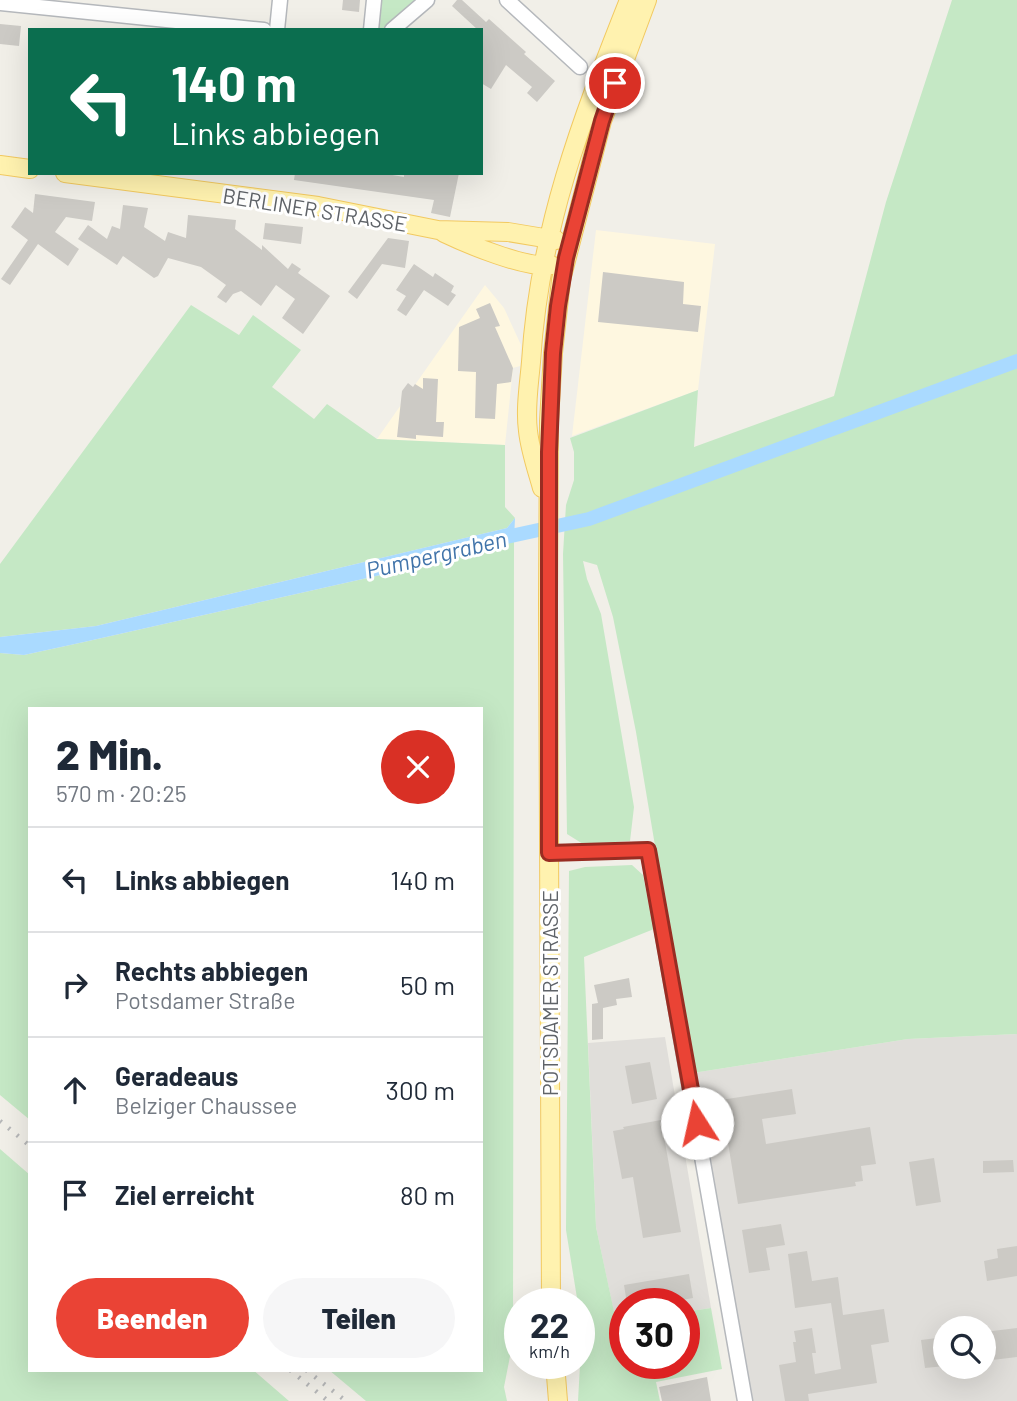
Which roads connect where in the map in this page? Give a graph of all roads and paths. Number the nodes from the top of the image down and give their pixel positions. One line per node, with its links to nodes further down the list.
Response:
1 (280, 0): 9 (street)
2 (374, 0): 10 (street)
3 (426, 0): 11 (street)
4 (507, 0): 12 (street)
5 (629, 0): 17 (main road, POTSDAMER STRASSE)
6 (647, 0): 18 (main road, POTSDAMER STRASSE)
7 (0, 3): 8 (street)
8 (244, 28)
9 (277, 28)
10 (371, 28)
11 (394, 28)
12 (580, 67)
13 (0, 165): 14 (main road)
14 (28, 169)
15 (80, 175): 16 (main road, BERLINER STRASSE)
16 (438, 230): 17 (main road, BERLINER STRASSE); 19 (main road, BERLINER STRASSE)
17 (548, 237): 18 (main road, BERLINER STRASSE); 19 (main road, POTSDAMER STRASSE)
18 (568, 251): 19 (main road); 20 (main road, POTSDAMER STRASSE)
19 (542, 266): 20 (main road, POTSDAMER STRASSE)
20 (549, 515): 21 (main road, POTSDAMER STRASSE)
21 (549, 853): 22 (main road, POTSDAMER STRASSE); 25 (street)
22 (551, 1288)
23 (556, 1379): 24 (main road)
24 (558, 1401)
25 (745, 1401)

